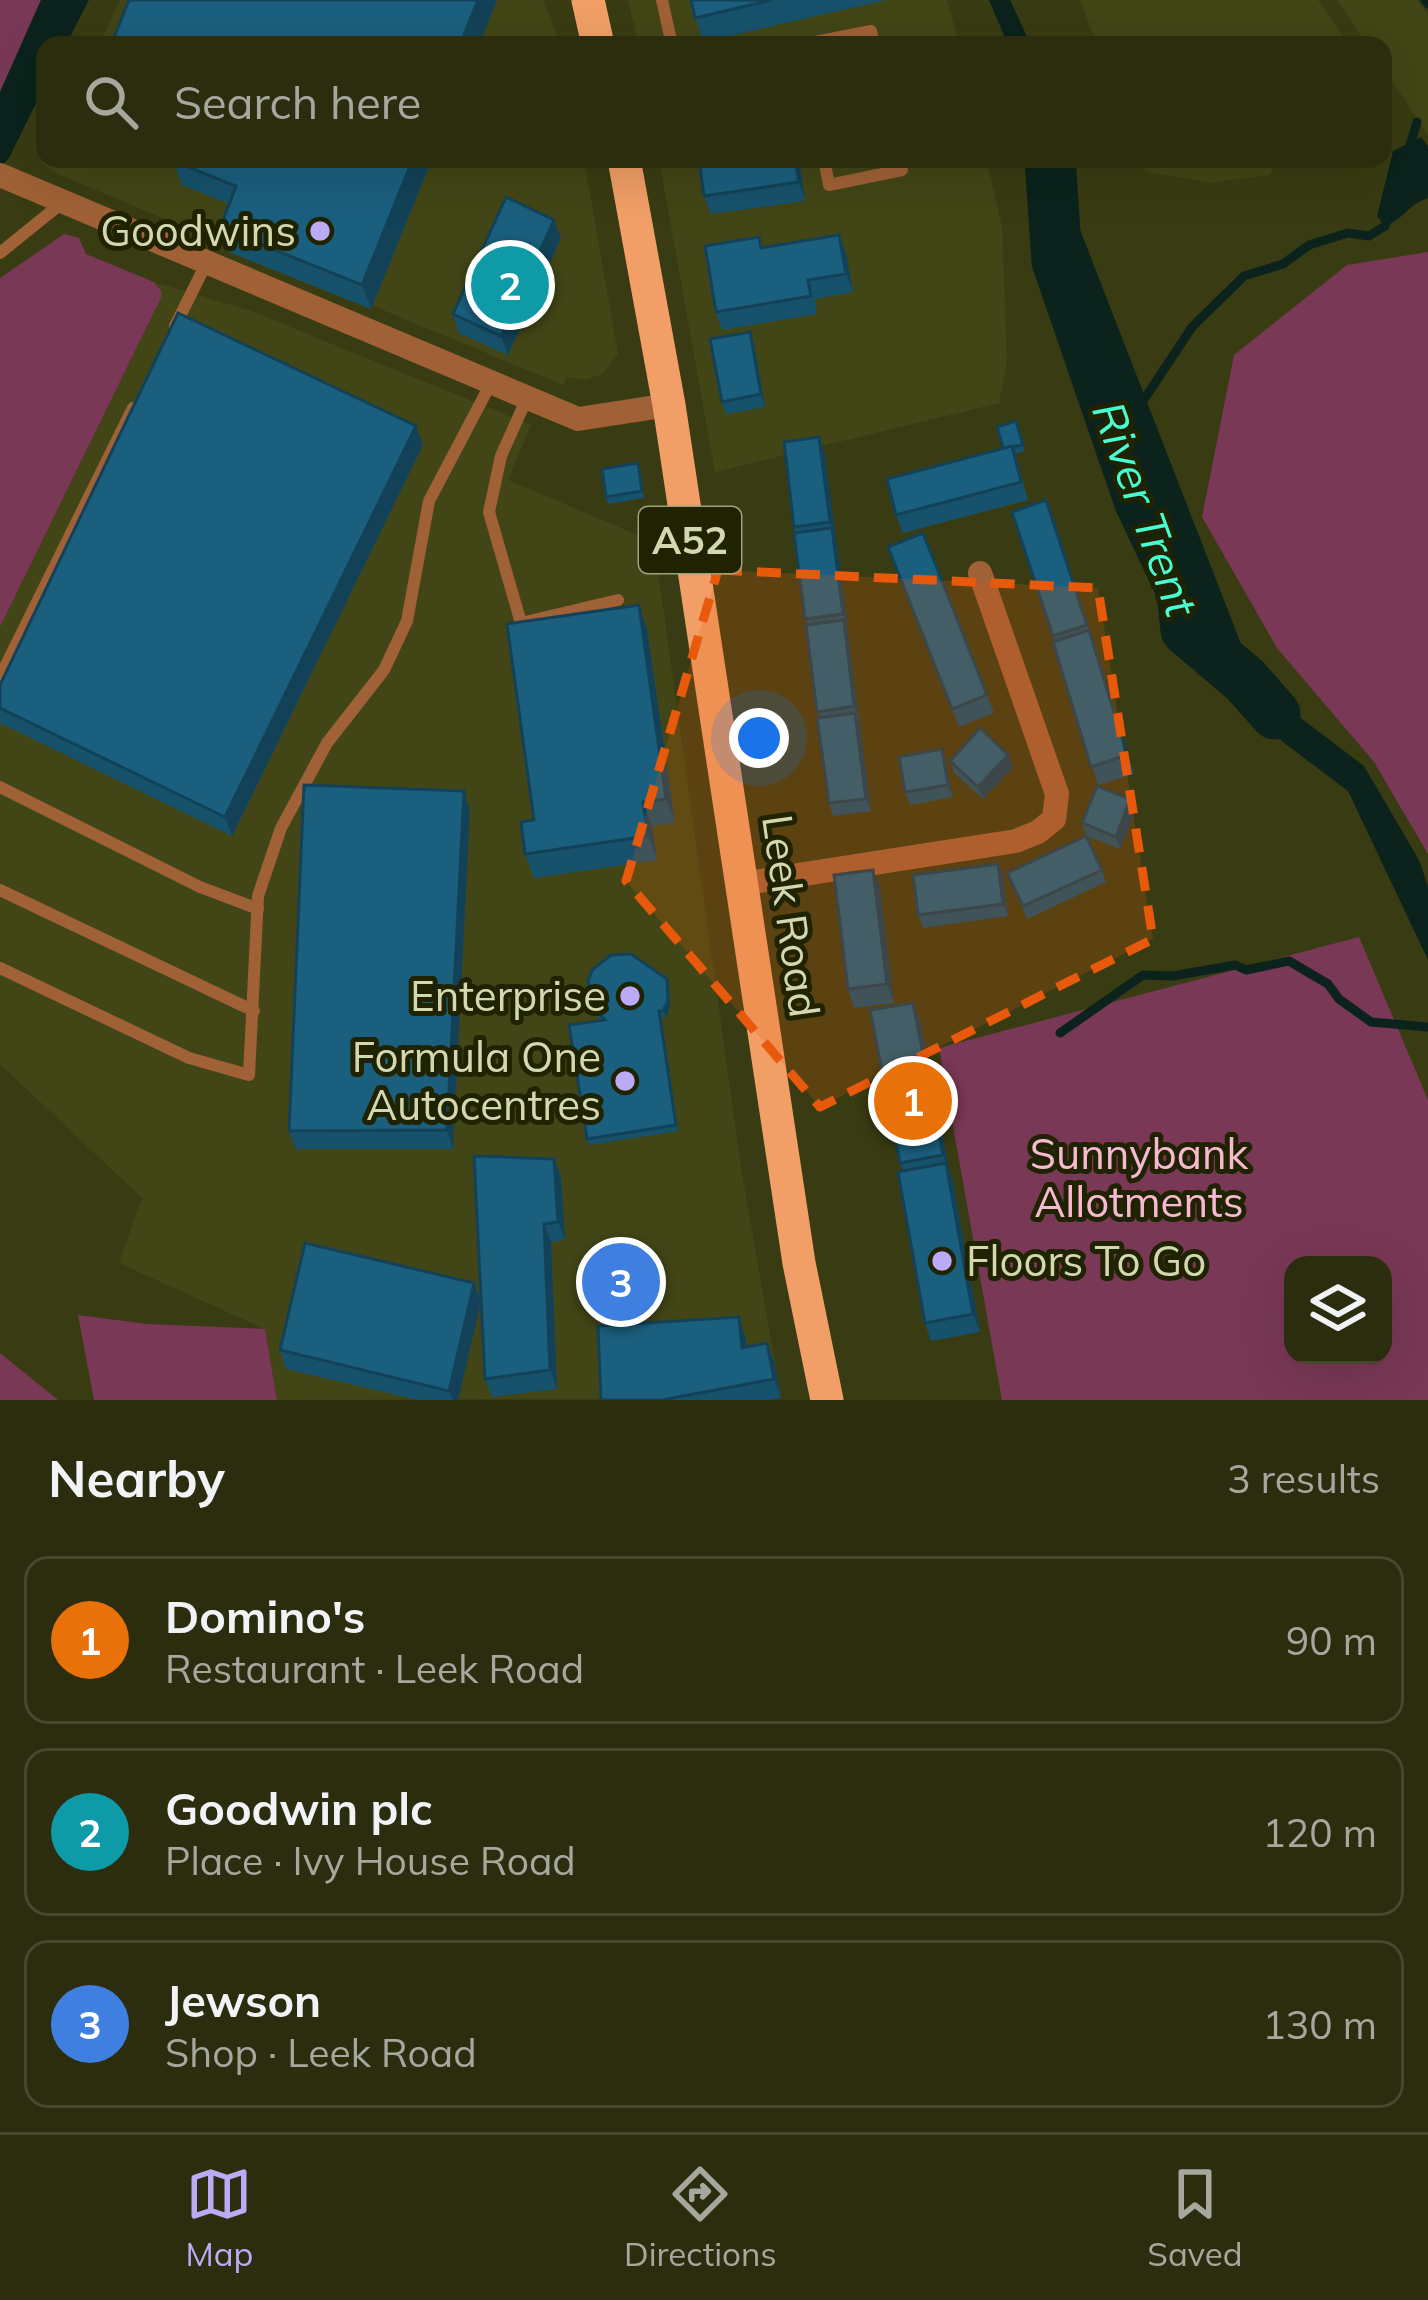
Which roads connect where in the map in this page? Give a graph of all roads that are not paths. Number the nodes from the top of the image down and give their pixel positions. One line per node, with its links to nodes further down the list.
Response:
1 (588, 0): 3 (highway)
2 (662, 0): 4 (lane)
3 (596, 36)
4 (670, 36)
5 (846, 36): 6 (lane)
6 (872, 36)
7 (626, 168): 18 (highway, Leek Road / A52)
8 (826, 168): 9 (lane)
9 (902, 168)
10 (8, 178): 11 (street)
11 (63, 202): 12 (lane); 13 (street)
12 (0, 253)
13 (207, 262): 14 (lane); 15 (street)
14 (167, 341)
15 (491, 382): 16 (street); 25 (lane)
16 (527, 398): 18 (street); 20 (lane)
17 (136, 400): 21 (lane)
18 (669, 405): 23 (highway, Leek Road / A52)
19 (980, 573): 23 (street)
20 (618, 600)
21 (0, 677)
22 (0, 788): 25 (lane)
23 (741, 884): 28 (highway, Leek Road / A52)
24 (0, 890): 27 (lane)
25 (258, 909): 27 (lane)
26 (0, 968): 27 (lane)
27 (254, 1010)
28 (827, 1400)

